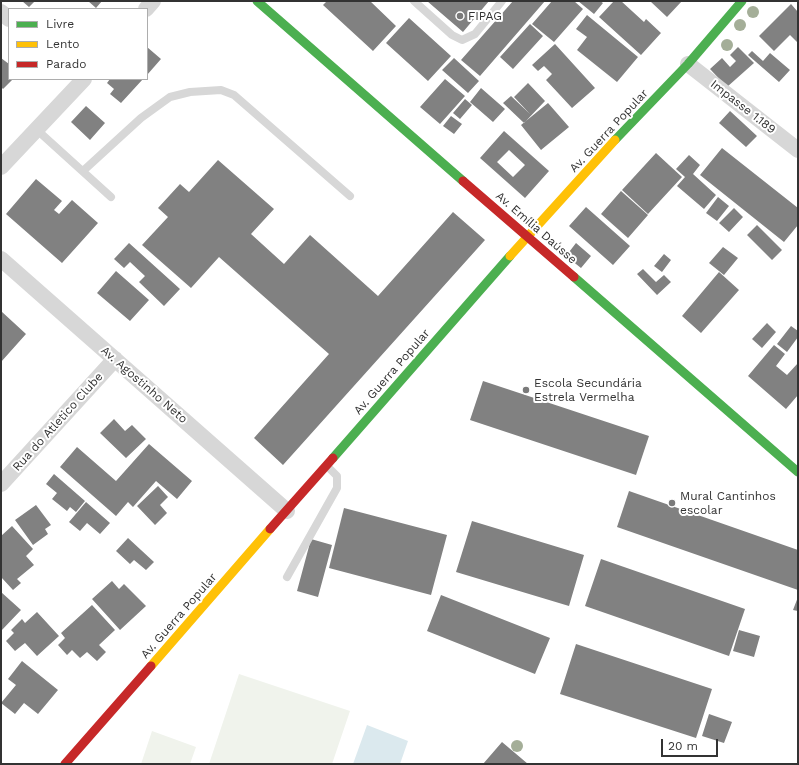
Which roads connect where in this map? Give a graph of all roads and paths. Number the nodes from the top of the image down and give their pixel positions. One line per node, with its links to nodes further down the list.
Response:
1 (257, 1): 13 (main road, Av. Emília Daússe)
2 (414, 1): 3 (lane)
3 (502, 1)
4 (742, 1): 5 (main road, Av. Guerra Popular)
5 (688, 64): 8 (street, Impasse 1.189); 13 (main road, Av. Guerra Popular)
6 (82, 80): 7 (street)
7 (37, 130): 9 (street); 10 (lane)
8 (798, 150)
9 (1, 167)
10 (83, 171): 11 (lane); 12 (lane)
11 (350, 196)
12 (111, 197)
13 (528, 237): 16 (main road, Av. Guerra Popular); 17 (main road, Av. Emília Daússe)
14 (1, 259): 15 (street, Av. Agostinho Neto)
15 (115, 359): 18 (street, Rua do Atletico Clube); 19 (street, Av. Agostinho Neto)
16 (327, 466): 19 (main road, Av. Guerra Popular); 20 (lane)
17 (798, 472)
18 (1, 484)
19 (287, 511): 21 (main road, Av. Guerra Popular)
20 (287, 577)
21 (65, 764)

